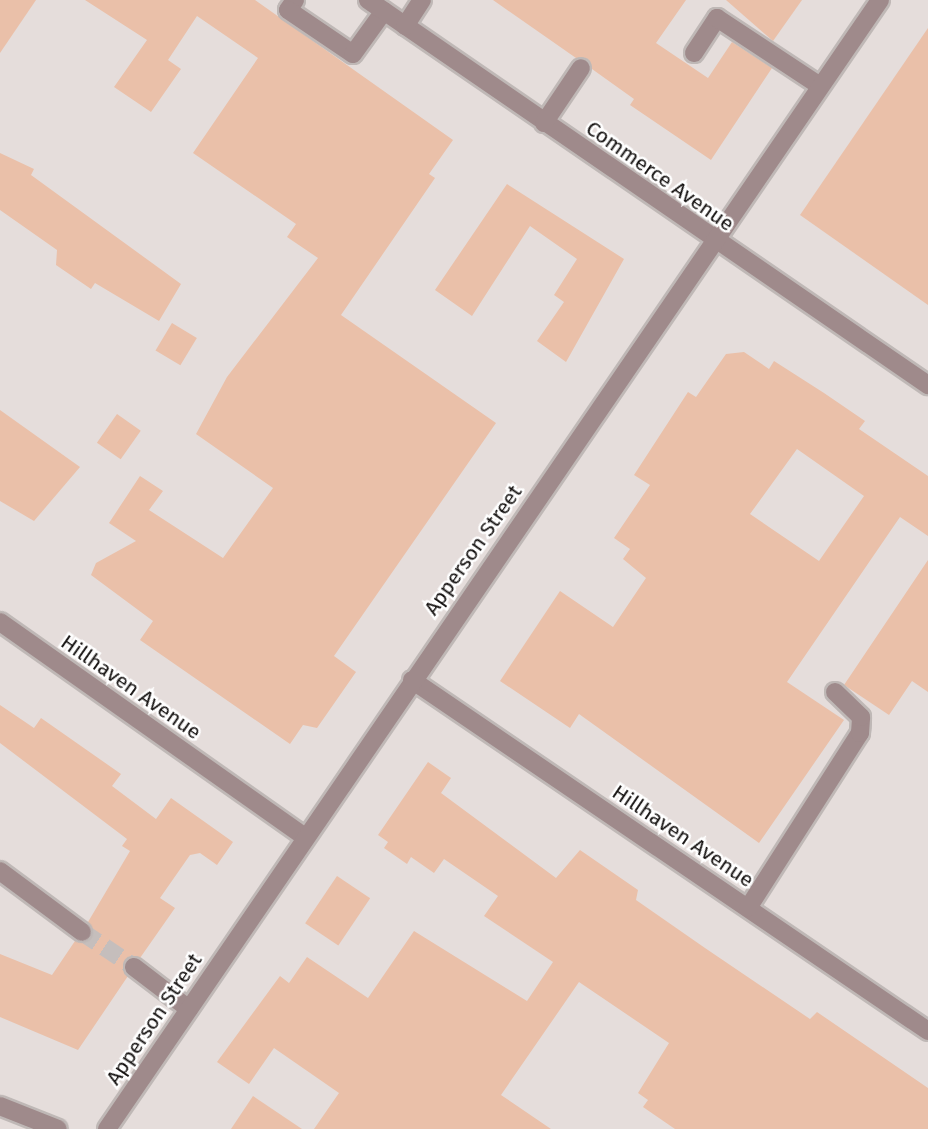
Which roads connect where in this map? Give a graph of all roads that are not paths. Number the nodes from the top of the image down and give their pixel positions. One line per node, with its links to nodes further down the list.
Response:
1 (295, 0): 5 (street)
2 (368, 0): 5 (street, Commerce Avenue)
3 (422, 0): 6 (street)
4 (880, 0): 9 (street, Apperson Street)
5 (384, 11): 6 (street, Commerce Avenue)
6 (405, 26): 10 (street, Commerce Avenue)
7 (694, 53): 9 (street)
8 (581, 68): 10 (street)
9 (820, 86): 11 (street, Apperson Street)
10 (544, 123): 11 (street, Commerce Avenue)
11 (713, 241): 12 (street, Commerce Avenue); 14 (street, Apperson Street)
12 (928, 385)
13 (0, 622): 16 (street, Hillhaven Avenue)
14 (412, 680): 16 (street, Apperson Street); 18 (street, Hillhaven Avenue)
15 (835, 692): 18 (street)
16 (305, 837): 21 (street, Apperson Street)
17 (0, 871): 19 (street)
18 (747, 908): 22 (street, Hillhaven Avenue)
19 (82, 932)
20 (134, 967): 21 (street)
21 (189, 1009): 25 (street, Apperson Street)
22 (928, 1031)
23 (0, 1106): 24 (street)
24 (58, 1129)
25 (107, 1129)

